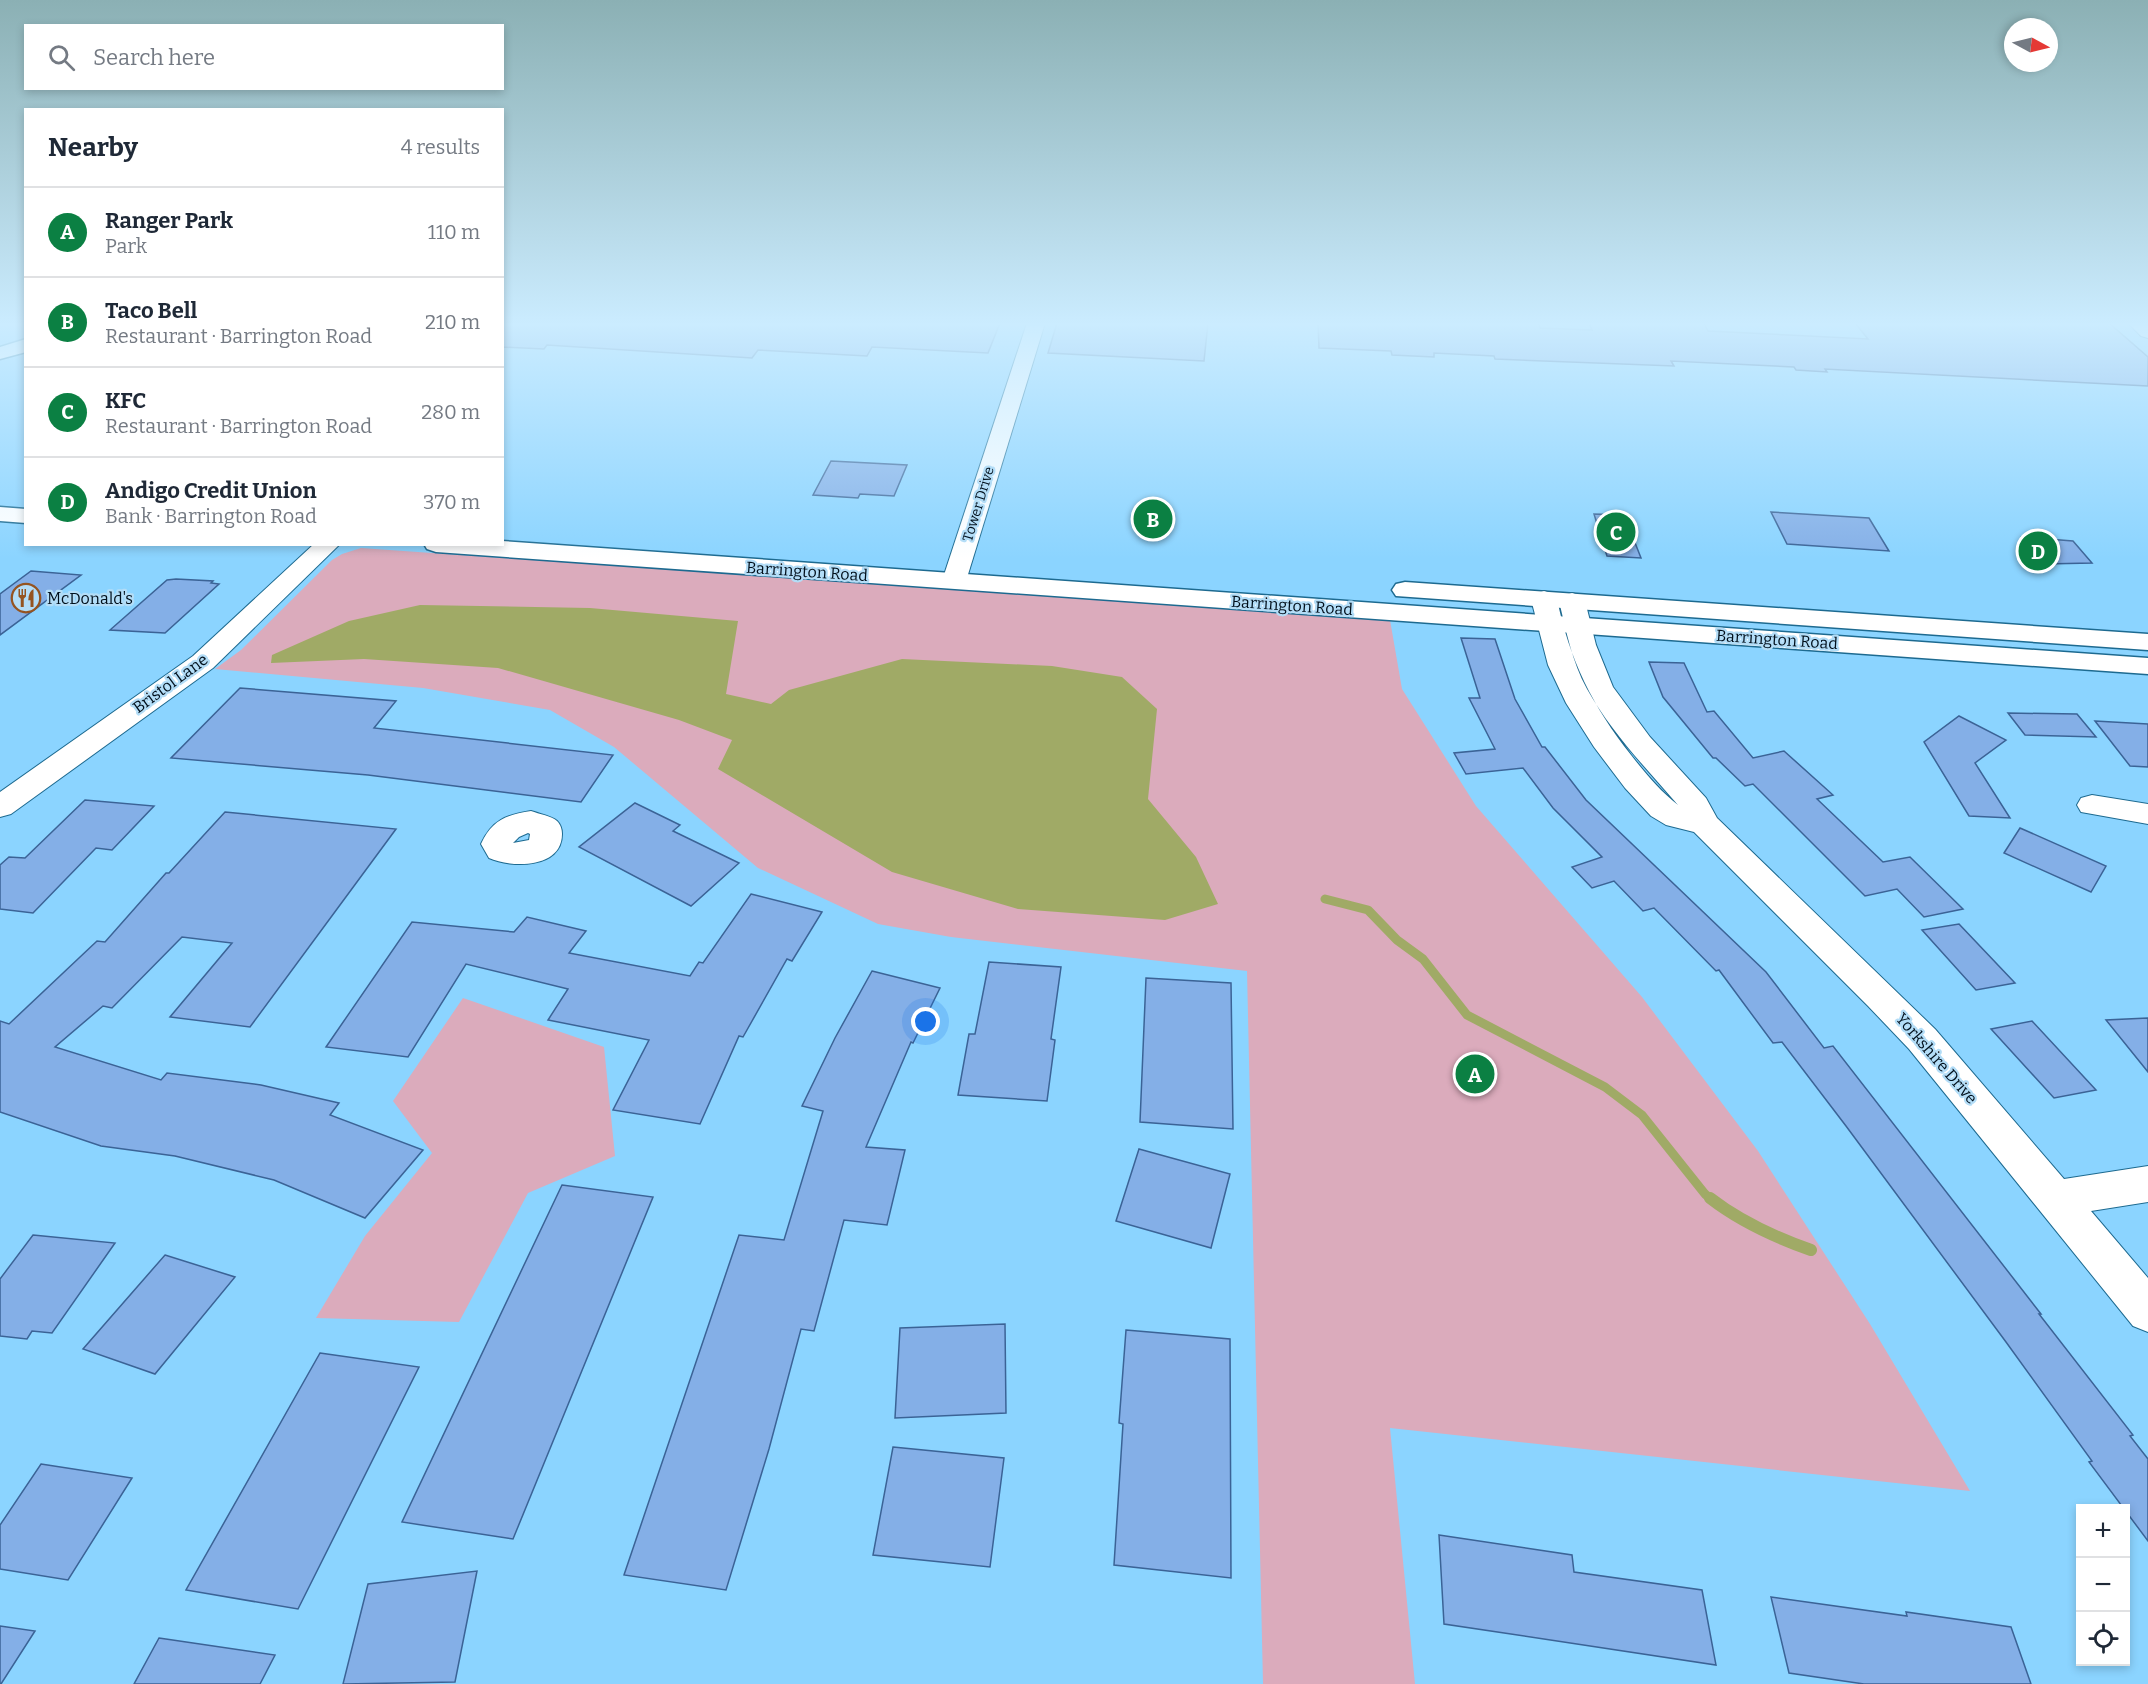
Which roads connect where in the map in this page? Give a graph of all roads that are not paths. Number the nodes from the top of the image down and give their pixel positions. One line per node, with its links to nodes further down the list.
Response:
1 (1011, 402): 9 (street, Tower Drive)
2 (0, 493): 3 (main road)
3 (24, 495)
4 (0, 514): 5 (main road)
5 (24, 516)
6 (504, 528): 9 (main road, Barrington Road)
7 (326, 546): 14 (street, Bristol Lane)
8 (476, 546): 9 (main road, Barrington Road)
9 (957, 570): 10 (main road, Barrington Road)
10 (1561, 612): 11 (main road, Barrington Road); 12 (main road, Barrington Road); 17 (street, Yorkshire Drive)
11 (2148, 642)
12 (2148, 666)
13 (2092, 805): 15 (street)
14 (0, 807)
15 (2148, 814)
16 (2148, 1184): 17 (street)
17 (2055, 1199): 18 (street, Yorkshire Drive)
18 (2148, 1311)

